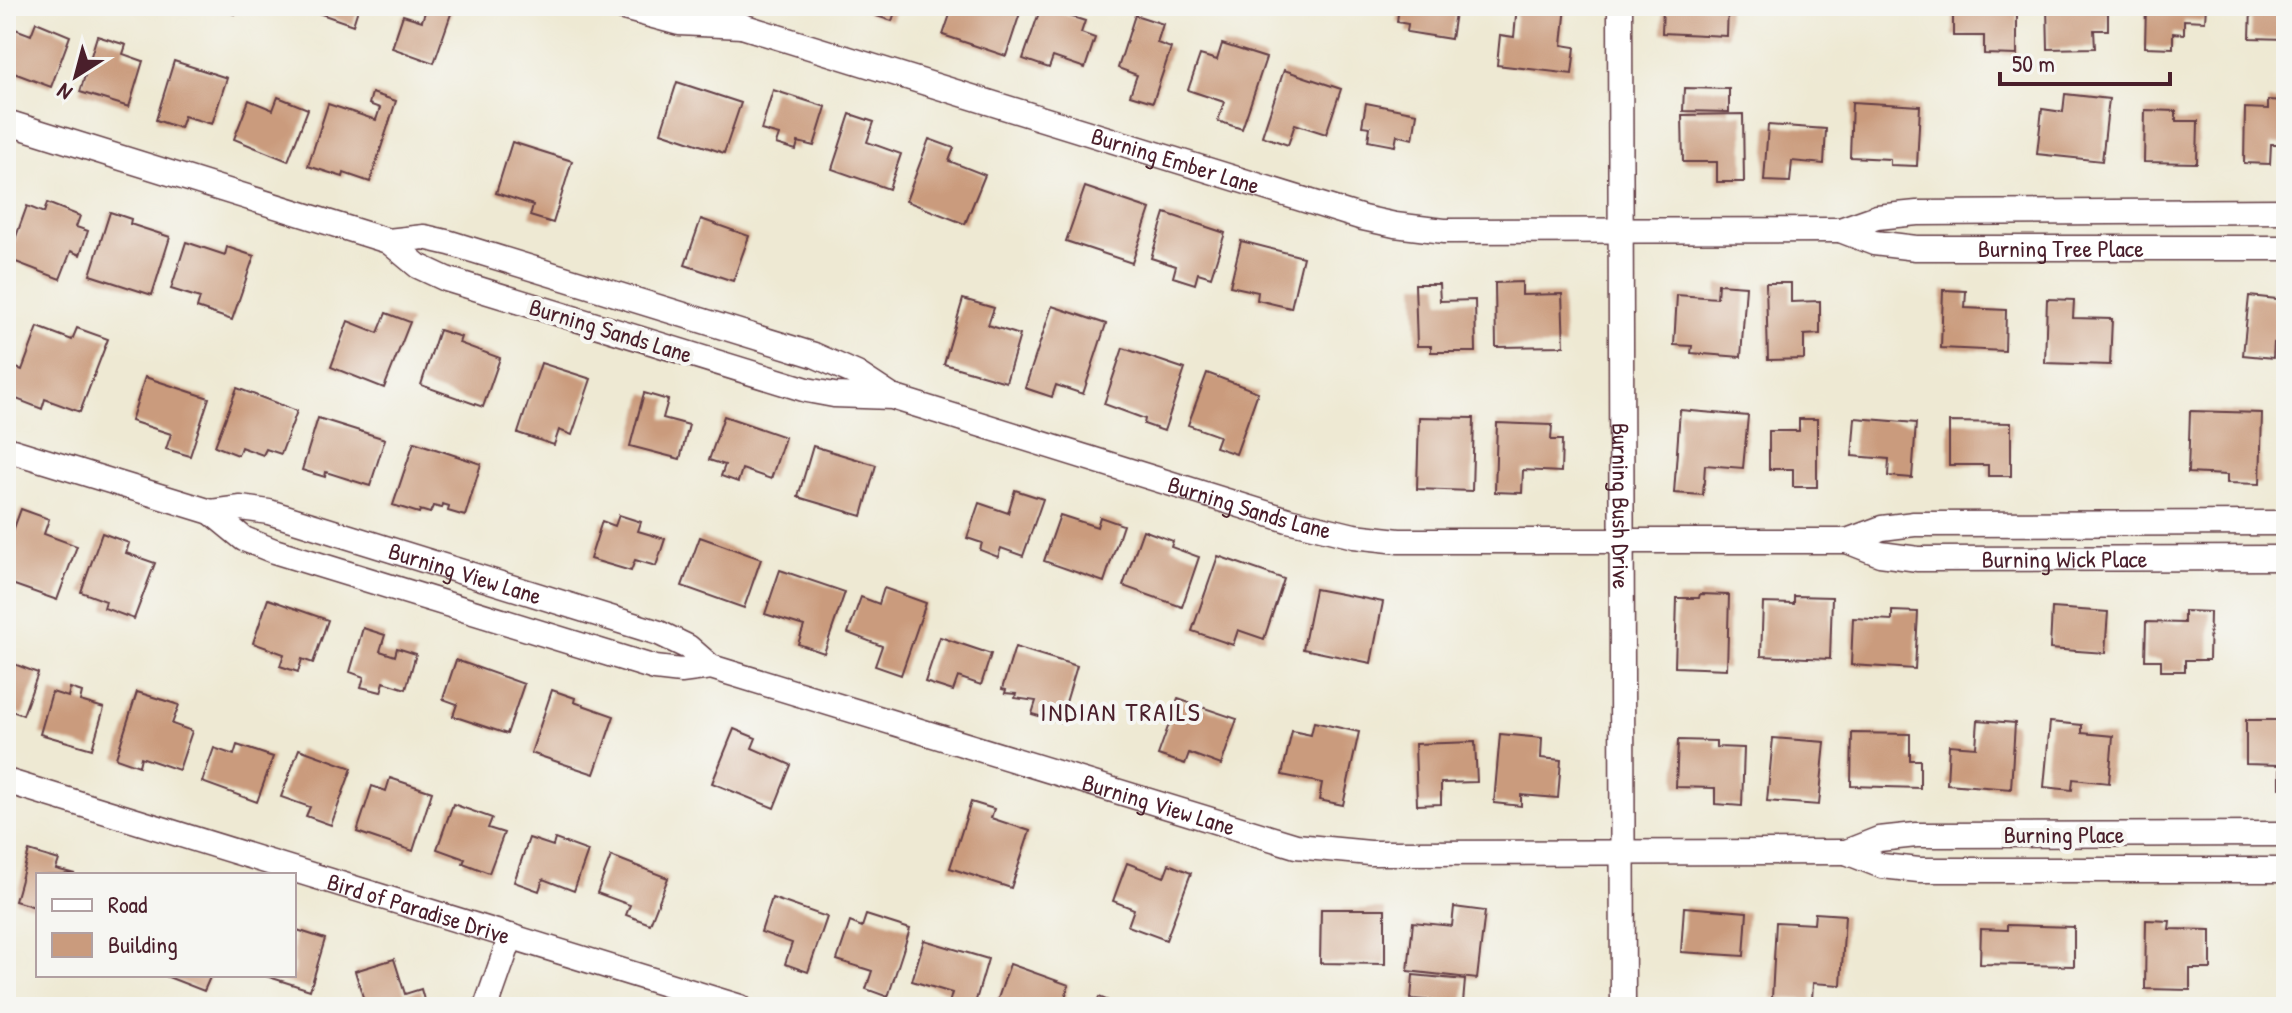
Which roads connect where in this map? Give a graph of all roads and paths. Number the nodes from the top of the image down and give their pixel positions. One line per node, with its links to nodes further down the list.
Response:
1 (616, 6): 4 (street, Burning Ember Lane)
2 (717, 6): 4 (street, Burning Ember Lane)
3 (1620, 6): 7 (street, Burning Bush Drive)
4 (742, 26): 7 (street, Burning Ember Lane)
5 (6, 122): 9 (street, Burning Sands Lane)
6 (2286, 211): 8 (street, Burning Tree Place)
7 (1621, 230): 8 (street, Burning Tree Place); 15 (street, Burning Bush Drive)
8 (1840, 230): 10 (street, Burning Tree Place)
9 (388, 241): 11 (street, Burning Sands Lane); 11 (street, Burning Sands Lane)
10 (2286, 248)
11 (892, 397): 15 (street, Burning Sands Lane)
12 (6, 449): 13 (street, Burning View Lane)
13 (211, 512): 18 (street, Burning View Lane); 18 (street, Burning View Lane)
14 (2286, 523): 16 (street, Burning Wick Place)
15 (1621, 541): 16 (street, Burning Wick Place); 22 (street, Burning Bush Drive)
16 (1847, 541): 17 (street, Burning Wick Place)
17 (2286, 558)
18 (711, 667): 22 (street, Burning View Lane)
19 (6, 781): 24 (street, Bird of Paradise Drive)
20 (2286, 834): 21 (street, Burning Place)
21 (1846, 852): 22 (street, Burning Place); 23 (street, Burning Place)
22 (1622, 853): 27 (street, Burning Bush Drive)
23 (2286, 870)
24 (511, 936): 25 (street); 26 (street, Bird of Paradise Drive)
25 (486, 1007)
26 (740, 1007)
27 (1623, 1007)

